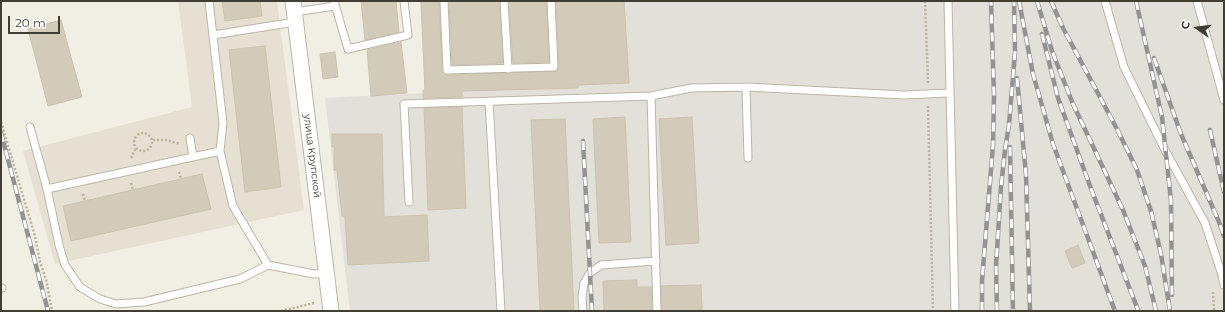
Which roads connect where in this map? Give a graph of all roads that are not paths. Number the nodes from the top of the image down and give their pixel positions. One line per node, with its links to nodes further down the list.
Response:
1 (209, 1): 11 (lane)
2 (404, 1): 9 (lane)
3 (444, 1): 12 (lane)
4 (504, 1): 12 (lane)
5 (551, 1): 12 (lane)
6 (948, 1): 14 (lane)
7 (1105, 1): 28 (lane)
8 (1197, 1): 16 (lane)
9 (335, 4): 10 (lane)
10 (294, 11): 11 (lane); 27 (street, улица Крупской)
11 (213, 35): 20 (lane)
12 (508, 69)
13 (746, 87): 14 (lane); 15 (lane); 22 (lane)
14 (950, 93): 33 (lane)
15 (651, 96): 17 (lane); 25 (lane)
16 (1224, 100)
17 (489, 101): 24 (lane); 30 (lane)
18 (30, 127): 23 (lane)
19 (190, 138): 21 (lane)
20 (220, 151): 21 (lane); 26 (lane)
21 (193, 154): 23 (lane)
22 (748, 158)
23 (47, 189): 26 (lane)
24 (409, 202)
25 (656, 261): 31 (lane); 32 (lane)
26 (268, 265): 27 (lane)
27 (326, 274): 29 (street, улица Крупской)
28 (1224, 285)
29 (330, 305)
30 (501, 311)
31 (583, 311)
32 (657, 311)
33 (955, 311)

